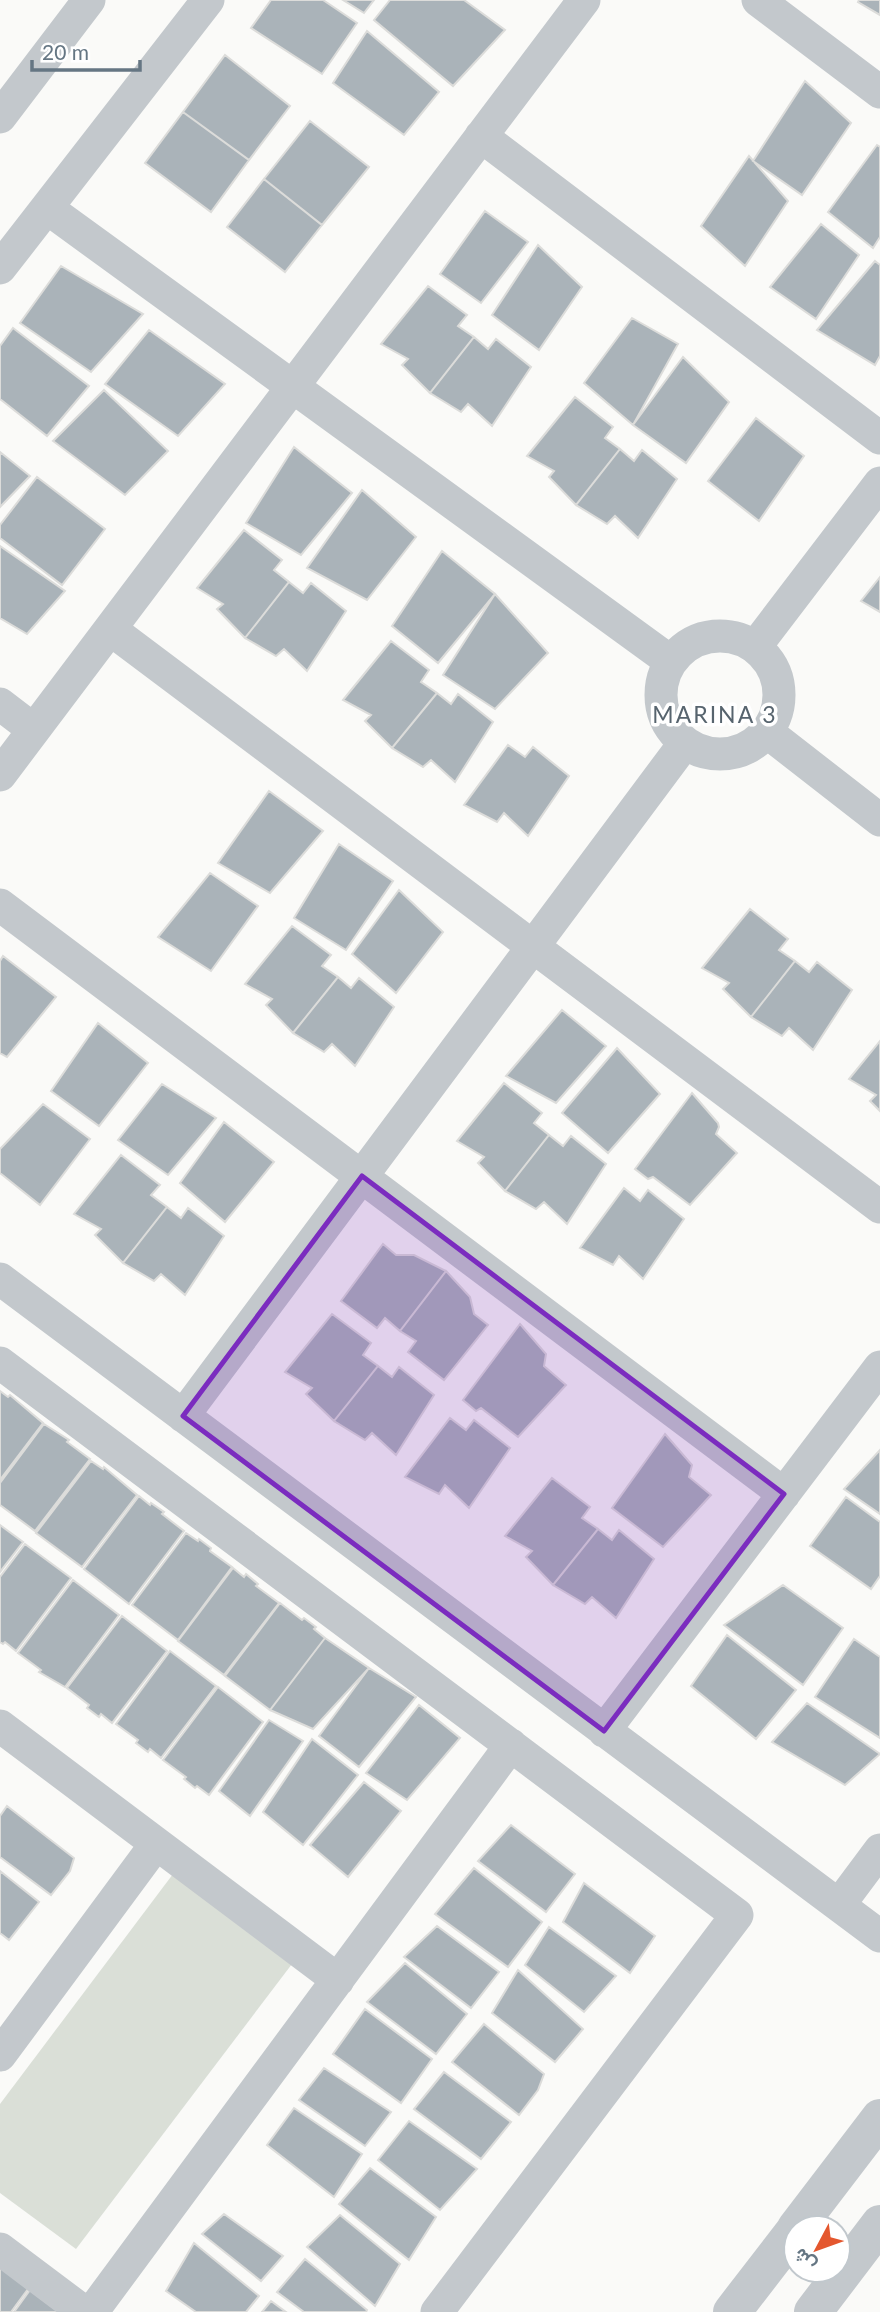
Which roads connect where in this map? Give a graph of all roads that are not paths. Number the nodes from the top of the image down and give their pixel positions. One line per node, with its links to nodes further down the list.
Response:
1 (89, 0): 6 (street)
2 (208, 0): 8 (street)
3 (584, 0): 7 (street)
4 (758, 0): 5 (street)
5 (880, 92)
6 (0, 117)
7 (481, 136): 10 (street); 11 (street)
8 (47, 208): 9 (street); 10 (street)
9 (0, 268)
10 (293, 386): 13 (street); 15 (street)
11 (880, 438)
12 (880, 483): 14 (street)
13 (110, 629): 17 (street); 23 (street)
14 (755, 647): 15 (street); 18 (street)
15 (670, 661): 19 (street)
16 (0, 705): 17 (street)
17 (34, 730): 20 (street)
18 (767, 732): 19 (street); 21 (street)
19 (684, 744): 23 (street)
20 (0, 775)
21 (880, 820)
22 (0, 905): 24 (street)
23 (533, 946): 24 (street); 25 (street)
24 (362, 1177): 29 (street); 30 (street)
25 (880, 1207)
26 (0, 1279): 29 (street)
27 (0, 1363): 33 (street)
28 (880, 1367): 30 (street)
29 (183, 1416): 32 (street)
30 (784, 1494): 32 (street)
31 (0, 1726): 34 (street)
32 (604, 1731): 36 (street)
33 (511, 1745): 38 (street); 47 (street)
34 (156, 1844): 38 (street); 39 (street)
35 (880, 1850): 36 (street)
36 (839, 1905): 37 (street)
37 (880, 1936)
38 (338, 1980): 46 (street)
39 (0, 2055)
40 (880, 2118): 41 (street)
41 (807, 2214)
42 (880, 2224): 49 (street)
43 (782, 2246): 48 (street)
44 (0, 2249): 45 (street)
45 (83, 2312)
46 (92, 2312)
47 (437, 2312)
48 (732, 2312)
49 (813, 2312)

